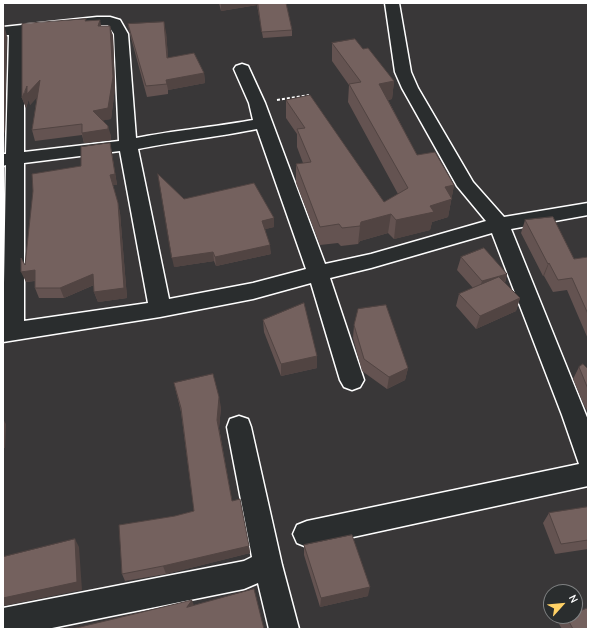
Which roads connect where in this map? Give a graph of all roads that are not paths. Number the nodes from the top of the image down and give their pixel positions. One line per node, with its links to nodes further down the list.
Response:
1 (392, 3): 8 (street)
2 (10, 30): 5 (street); 6 (street)
3 (242, 69): 4 (street)
4 (263, 123): 5 (street); 9 (street)
5 (128, 145): 6 (street); 10 (street)
6 (10, 159): 11 (street)
7 (588, 209): 8 (street)
8 (499, 224): 9 (street); 14 (street)
9 (318, 273): 10 (street); 12 (street)
10 (160, 309): 11 (street)
11 (8, 333)
12 (352, 380)
13 (239, 427): 17 (street)
14 (588, 457)
15 (588, 474): 16 (street)
16 (307, 534)
17 (268, 565): 18 (street); 19 (street)
18 (3, 623)
19 (284, 629)

